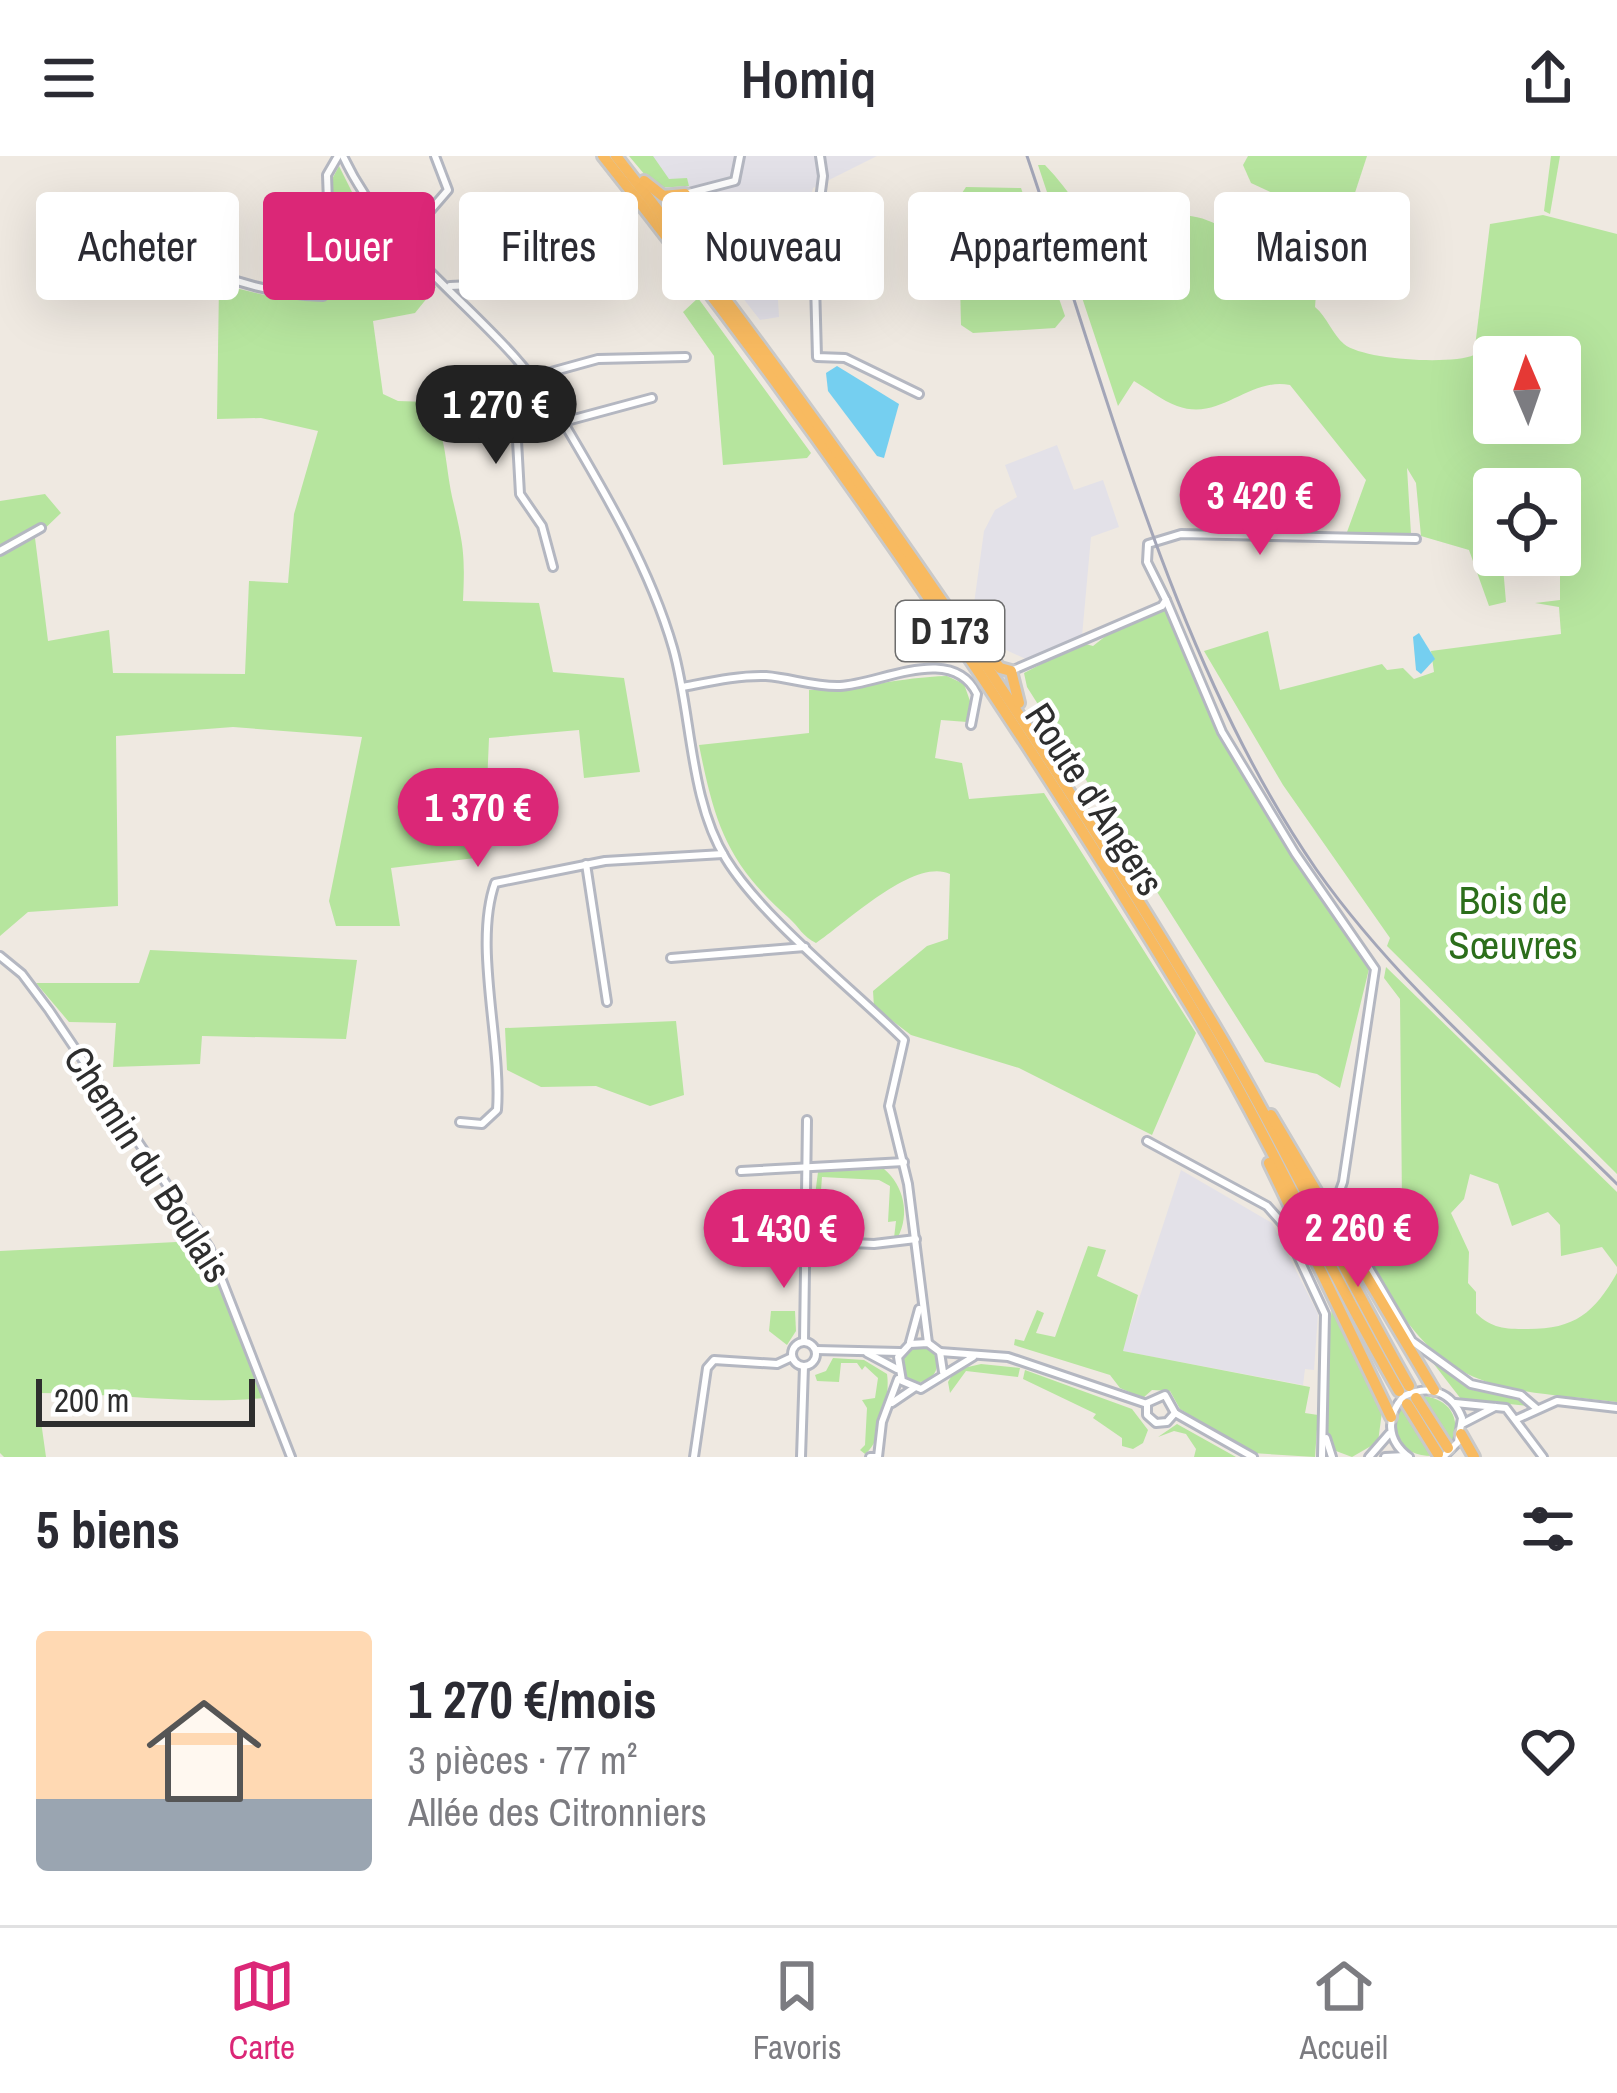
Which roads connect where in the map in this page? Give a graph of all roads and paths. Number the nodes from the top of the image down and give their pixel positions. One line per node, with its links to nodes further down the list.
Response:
1 (340, 156): 7 (street); 12 (street)
2 (435, 156): 10 (street)
3 (603, 156): 45 (highway, Route d'Angers / D 173)
4 (620, 156): 9 (highway); 15 (highway, Route d'Angers / D 173)
5 (740, 156): 8 (street)
6 (820, 156): 19 (street)
7 (361, 192)
8 (693, 192)
9 (662, 194)
10 (435, 205)
11 (435, 274): 13 (street)
12 (239, 281)
13 (449, 286): 14 (street); 17 (street)
14 (459, 286)
15 (729, 302): 29 (highway, Route d'Angers / D 173)
16 (686, 357): 17 (street)
17 (533, 377): 18 (street)
18 (542, 387): 21 (street); 23 (street)
19 (919, 394)
20 (652, 398): 23 (street)
21 (516, 403): 22 (street); 27 (street)
22 (474, 422)
23 (563, 422): 31 (street)
24 (41, 528): 26 (street)
25 (1416, 539): 28 (street)
26 (0, 551)
27 (553, 567)
28 (1166, 601): 30 (street); 51 (street)
29 (947, 606): 30 (highway); 33 (highway, Route d'Angers / D 173)
30 (1011, 671): 33 (highway)
31 (682, 687): 32 (street); 34 (street)
32 (970, 725)
33 (1030, 728): 42 (highway, Route d'Angers / D 173)
34 (723, 854): 35 (street); 36 (street)
35 (586, 864): 41 (street); 44 (street)
36 (790, 928): 37 (street); 38 (street)
37 (808, 947): 38 (street); 47 (street)
38 (771, 949): 40 (street)
39 (0, 956): 83 (street, Chemin du Boulais)
40 (671, 958)
41 (607, 1002)
42 (1237, 1065): 45 (highway, Route d'Angers / D 173); 68 (highway)
43 (807, 1120): 48 (street)
44 (460, 1122)
45 (1259, 1131): 77 (highway)
46 (1147, 1142): 79 (street)
47 (904, 1162): 48 (street); 52 (street)
48 (810, 1169): 49 (street); 53 (street)
49 (741, 1171)
50 (1326, 1195): 51 (street)
51 (1334, 1207): 74 (street)
52 (916, 1239): 53 (street); 54 (street)
53 (808, 1241): 55 (street)
54 (920, 1305): 56 (street); 57 (street)
55 (804, 1342): 58 (street); 63 (street)
56 (928, 1343): 57 (street); 61 (street)
57 (910, 1344): 60 (street)
58 (815, 1350): 59 (street); 64 (street)
59 (864, 1351): 60 (street); 65 (street)
60 (900, 1352): 65 (street)
61 (940, 1352): 62 (street); 66 (street)
62 (981, 1355): 66 (street); 71 (street)
63 (793, 1357): 64 (street); 84 (street)
64 (804, 1366): 85 (street)
65 (897, 1372): 67 (street); 72 (street)
66 (943, 1372): 67 (street)
67 (914, 1388): 72 (street)
68 (1435, 1390): 70 (street); 77 (street)
69 (1412, 1401): 82 (highway)
70 (1455, 1403): 73 (street); 80 (street)
71 (1147, 1404): 76 (street); 76 (street)
72 (890, 1405): 86 (street)
73 (1501, 1406): 78 (street); 80 (street)
74 (1536, 1408): 75 (street); 78 (street)
75 (1617, 1408)
76 (1174, 1413): 87 (street)
77 (1391, 1417): 81 (street)
78 (1517, 1419): 94 (street)
79 (1323, 1429): 88 (street); 89 (street)
80 (1462, 1429): 82 (street); 93 (highway)
81 (1390, 1431): 90 (street); 92 (street)
82 (1443, 1453)
83 (291, 1457)
84 (694, 1457)
85 (802, 1457)
86 (870, 1457)
87 (1253, 1457)
88 (1322, 1457)
89 (1332, 1457)
90 (1369, 1457)
91 (1385, 1457): 92 (street)
92 (1407, 1457)
93 (1474, 1457)
94 (1544, 1457)

